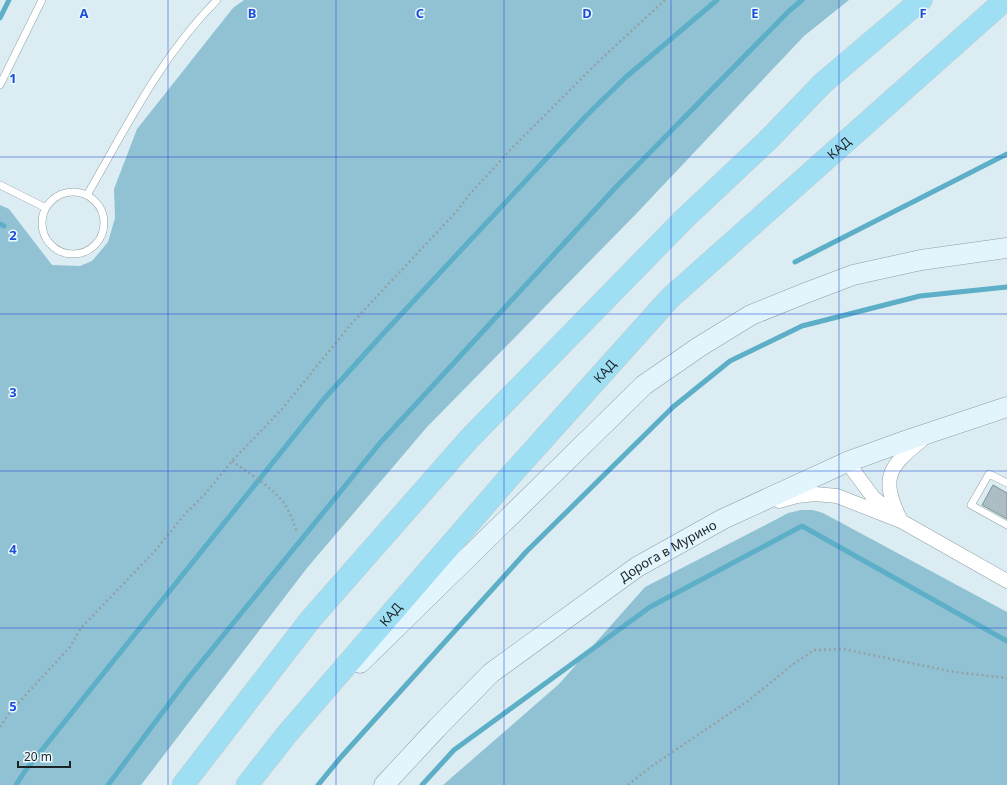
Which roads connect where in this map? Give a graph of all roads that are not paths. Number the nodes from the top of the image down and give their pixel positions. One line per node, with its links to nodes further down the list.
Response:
1 (42, 0): 5 (lane)
2 (216, 0): 7 (lane)
3 (1006, 0): 18 (highway, КАД)
4 (918, 2): 19 (highway)
5 (0, 85)
6 (0, 185): 8 (lane)
7 (87, 195): 8 (lane); 8 (lane)
8 (46, 208)
9 (1007, 248): 18 (main road)
10 (1007, 407): 11 (main road, Дорога в Мурино)
11 (931, 433): 12 (main road, Дорога в Мурино); 15 (street)
12 (847, 462): 14 (main road, Дорога в Мурино); 15 (street)
13 (1007, 483): 16 (lane)
14 (749, 508): 15 (street); 21 (main road, Дорога в Мурино)
15 (901, 521): 17 (street)
16 (1007, 525)
17 (1007, 581)
18 (287, 734): 20 (highway, КАД)
19 (183, 785)
20 (247, 785)
21 (384, 785)

